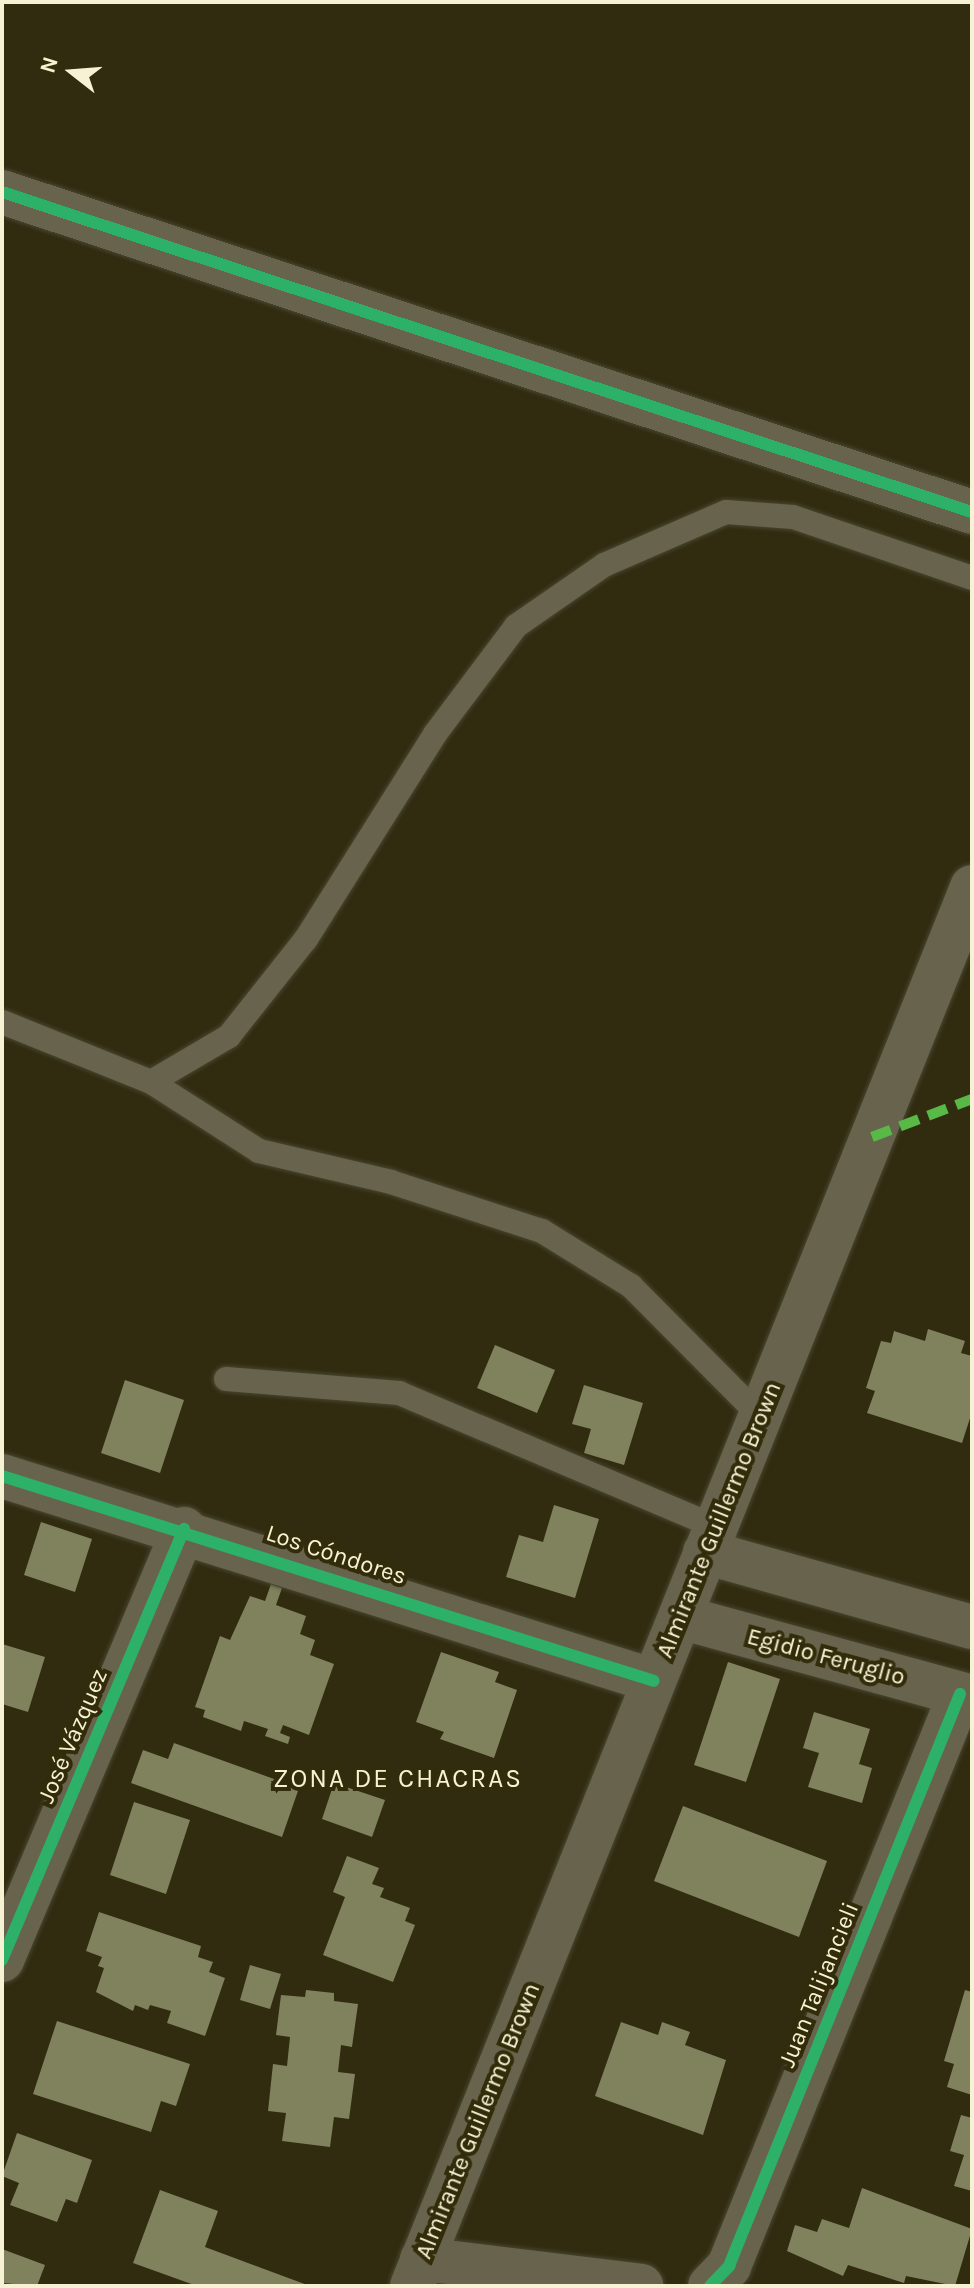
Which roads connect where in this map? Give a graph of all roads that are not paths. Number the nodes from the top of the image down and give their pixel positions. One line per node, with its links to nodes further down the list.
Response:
1 (2, 192): 2 (street)
2 (972, 512)
3 (972, 578): 6 (lane)
4 (972, 887): 8 (street, Almirante Guillermo Brown)
5 (2, 1022): 6 (lane)
6 (151, 1082): 8 (lane)
7 (226, 1379): 11 (lane)
8 (760, 1416): 11 (street, Almirante Guillermo Brown)
9 (2, 1476): 10 (street, Los Cóndores)
10 (184, 1529): 14 (street, Los Cóndores); 16 (street, José Vázquez)
11 (711, 1540): 12 (street, Almirante Guillermo Brown); 13 (street)
12 (680, 1617): 14 (street, Almirante Guillermo Brown); 15 (street, Egidio Feruglio)
13 (972, 1627)
14 (654, 1681): 17 (street, Almirante Guillermo Brown)
15 (966, 1696): 19 (street, Juan Talijancieli)
16 (2, 1960)
17 (417, 2272): 18 (street)
18 (641, 2286)
19 (710, 2286)

